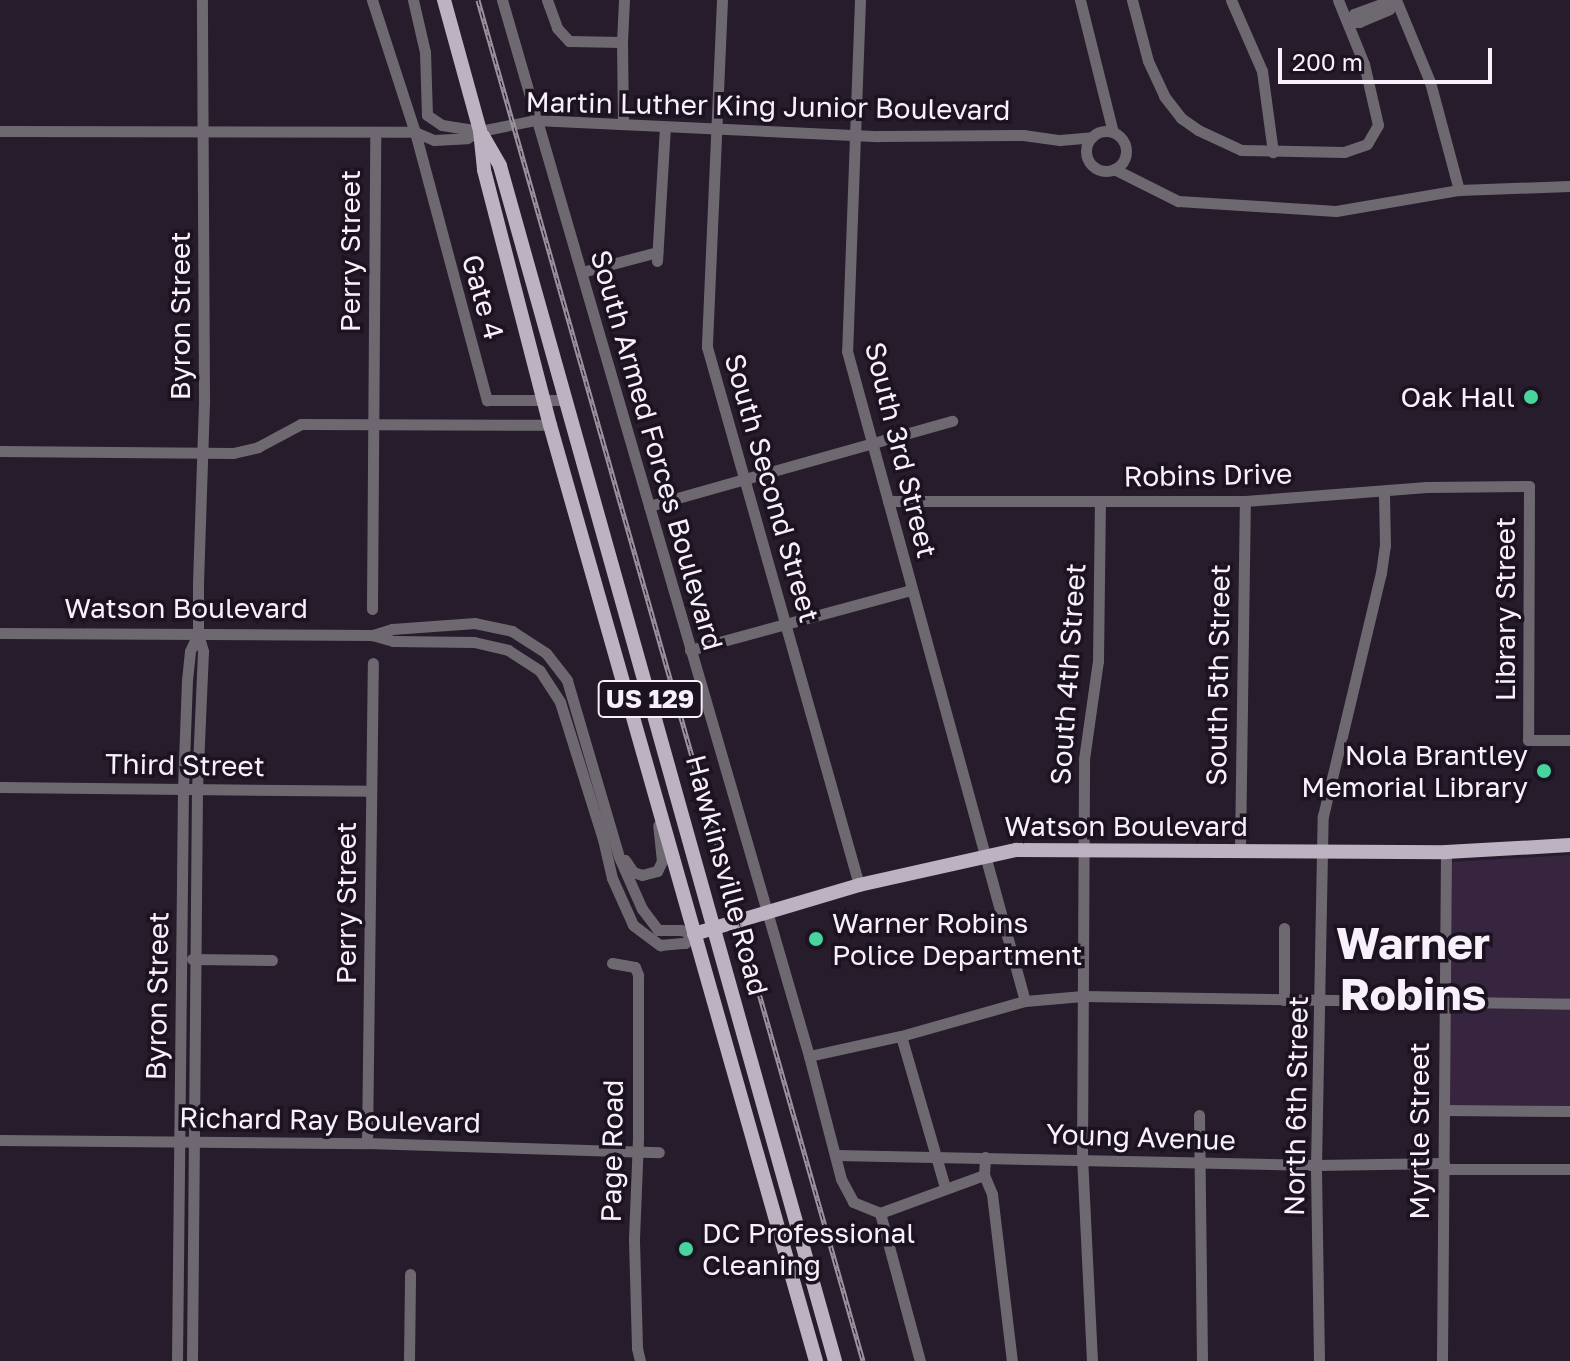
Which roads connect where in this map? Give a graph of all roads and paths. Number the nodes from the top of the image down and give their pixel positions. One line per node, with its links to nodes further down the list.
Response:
1 (202, 0): 23 (street, Byron Street)
2 (372, 0): 25 (street)
3 (413, 0): 22 (street)
4 (444, 0): 22 (main road, Hawkinsville Road / US 129)
5 (502, 0): 17 (street, South Armed Forces Boulevard)
6 (547, 0): 16 (street)
7 (624, 0): 16 (street)
8 (722, 0): 20 (street, South Second Street)
9 (860, 0): 27 (street, South 3rd Street)
10 (1080, 0): 26 (street)
11 (1132, 0): 29 (street)
12 (1231, 0): 29 (street)
13 (1338, 0): 15 (street)
14 (1394, 0): 15 (street); 35 (street)
15 (1348, 22): 29 (street)
16 (622, 42): 18 (street)
17 (535, 120): 18 (street, Martin Luther King Junior Boulevard); 22 (street, Martin Luther King Junior Boulevard); 36 (street, South Armed Forces Boulevard)
18 (623, 124): 19 (street, Martin Luther King Junior Boulevard)
19 (665, 127): 20 (street, Martin Luther King Junior Boulevard); 36 (street)
20 (717, 128): 27 (street, Martin Luther King Junior Boulevard); 45 (street, South Second Street)
21 (0, 131): 23 (street, Martin Luther King Junior Boulevard)
22 (480, 131): 25 (street, Martin Luther King Junior Boulevard); 37 (main road, Hawkinsville Road / US 129); 38 (main road, Hawkinsville Road / US 129)
23 (205, 132): 24 (street, Martin Luther King Junior Boulevard); 44 (street, Byron Street)
24 (375, 132): 25 (street, Martin Luther King Junior Boulevard); 40 (street, Perry Street)
25 (415, 132): 37 (street, Gate 4)
26 (1102, 133): 28 (street, Martin Luther King Junior Boulevard); 30 (street); 31 (street)
27 (856, 135): 28 (street, Martin Luther King Junior Boulevard); 42 (street, South 3rd Street)
28 (1060, 140): 30 (street, Martin Luther King Junior Boulevard)
29 (1273, 152)
30 (1086, 154): 32 (street)
31 (1124, 158): 32 (street); 33 (street)
32 (1114, 169): 33 (street)
33 (1143, 182): 35 (street)
34 (1570, 186): 35 (street)
35 (1459, 190)
36 (582, 272): 51 (street, South Armed Forces Boulevard)
37 (544, 400): 38 (street, Gate 4); 41 (main road, Hawkinsville Road / US 129)
38 (564, 400): 77 (main road, Hawkinsville Road / US 129)
39 (952, 421): 42 (street)
40 (373, 423): 41 (street); 44 (street); 53 (street, Perry Street)
41 (550, 425): 61 (main road, Hawkinsville Road / US 129)
42 (871, 442): 45 (street); 48 (street, South 3rd Street)
43 (0, 451): 44 (street)
44 (203, 453): 56 (street, Byron Street)
45 (744, 479): 51 (street); 54 (street, South Second Street)
46 (1529, 486): 47 (street, Robins Drive); 60 (street, Library Street)
47 (1384, 492): 50 (street, Robins Drive); 73 (street, North 6th Street)
48 (888, 501): 49 (street, Robins Drive); 52 (street, South 3rd Street)
49 (1100, 501): 50 (street, Robins Drive); 70 (street, South 4th Street)
50 (1245, 501): 71 (street, South 5th Street)
51 (649, 506): 58 (street, South Armed Forces Boulevard)
52 (911, 590): 54 (street); 74 (street, South 3rd Street)
53 (372, 609)
54 (786, 624): 58 (street); 75 (street, South Second Street)
55 (0, 633): 56 (street, Watson Boulevard)
56 (198, 634): 57 (street, Watson Boulevard); 63 (street, Byron Street); 64 (street, Byron Street)
57 (372, 635): 68 (street, Watson Boulevard); 79 (street, Watson Boulevard)
58 (690, 650): 76 (street, South Armed Forces Boulevard)
59 (373, 663): 65 (street, Perry Street)
60 (1570, 740)
61 (652, 786): 68 (street); 79 (main road, Hawkinsville Road / US 129)
62 (0, 787): 63 (street, Third Street)
63 (183, 789): 64 (street, Third Street); 66 (street, Byron Street)
64 (197, 789): 65 (street, Third Street); 67 (street, Byron Street)
65 (370, 791): 100 (street, Perry Street)
66 (183, 830): 67 (street); 80 (street, Byron Street)
67 (197, 830): 81 (street, Byron Street)
68 (613, 834): 79 (street, Watson Boulevard)
69 (1570, 845): 72 (main road, Watson Boulevard)
70 (1085, 850): 71 (main road, Watson Boulevard); 74 (main road, Watson Boulevard); 84 (street, South 4th Street)
71 (1240, 850): 73 (main road, Watson Boulevard)
72 (1446, 852): 73 (main road, Watson Boulevard); 88 (street, Myrtle Street)
73 (1324, 853): 86 (street, North 6th Street)
74 (986, 854): 75 (main road, Watson Boulevard); 87 (street, South 3rd Street)
75 (859, 885): 76 (main road, Watson Boulevard)
76 (765, 913): 77 (main road, Watson Boulevard); 93 (street, South Armed Forces Boulevard)
77 (715, 928): 79 (main road, Watson Boulevard); 120 (main road, Hawkinsville Road / US 129)
78 (1284, 928): 85 (street)
79 (694, 934): 119 (main road, Hawkinsville Road / US 129)
80 (182, 959): 81 (street); 91 (street, Byron Street)
81 (196, 959): 82 (street); 92 (street, Byron Street)
82 (272, 960)
83 (612, 963): 101 (street, Page Road)
84 (1083, 996): 85 (street); 87 (street); 106 (street, South 4th Street)
85 (1284, 1000): 86 (street)
86 (1322, 1000): 88 (street); 108 (street, North 6th Street)
87 (1025, 1001): 90 (street)
88 (1443, 1001): 89 (street); 94 (street, Myrtle Street)
89 (1570, 1004)
90 (901, 1036): 93 (street); 104 (street)
91 (181, 1044): 92 (street); 98 (street, Byron Street)
92 (195, 1044): 99 (street, Byron Street)
93 (809, 1056): 103 (street, South Armed Forces Boulevard)
94 (1444, 1110): 95 (street); 109 (street, Myrtle Street)
95 (1570, 1111)
96 (1199, 1115): 107 (street)
97 (0, 1140): 98 (street, Richard Ray Boulevard)
98 (180, 1142): 99 (street, Richard Ray Boulevard); 115 (street, Byron Street)
99 (195, 1142): 100 (street, Richard Ray Boulevard); 116 (street, Byron Street)
100 (367, 1143): 101 (street, Richard Ray Boulevard)
101 (637, 1152): 102 (street, Richard Ray Boulevard); 118 (street, Page Road)
102 (659, 1152)
103 (836, 1155): 104 (street, Young Avenue); 113 (street, South Armed Forces Boulevard)
104 (939, 1156): 105 (street, Young Avenue); 112 (street)
105 (985, 1157): 106 (street, Young Avenue); 111 (street)
106 (1082, 1159): 107 (street, Young Avenue); 123 (street, South 4th Street)
107 (1198, 1163): 108 (street, Young Avenue); 124 (street)
108 (1316, 1165): 109 (street, Young Avenue); 125 (street, North 6th Street)
109 (1444, 1166): 110 (street, Young Avenue); 126 (street, Myrtle Street)
110 (1570, 1169)
111 (984, 1175): 112 (street); 122 (street)
112 (945, 1187): 113 (street)
113 (880, 1213): 121 (street)
114 (410, 1274): 117 (street)
115 (177, 1361)
116 (192, 1361)
117 (409, 1361)
118 (640, 1361)
119 (816, 1361)
120 (835, 1361)
121 (920, 1361)
122 (1012, 1361)
123 (1092, 1361)
124 (1202, 1361)
125 (1319, 1361)
126 (1442, 1361)

